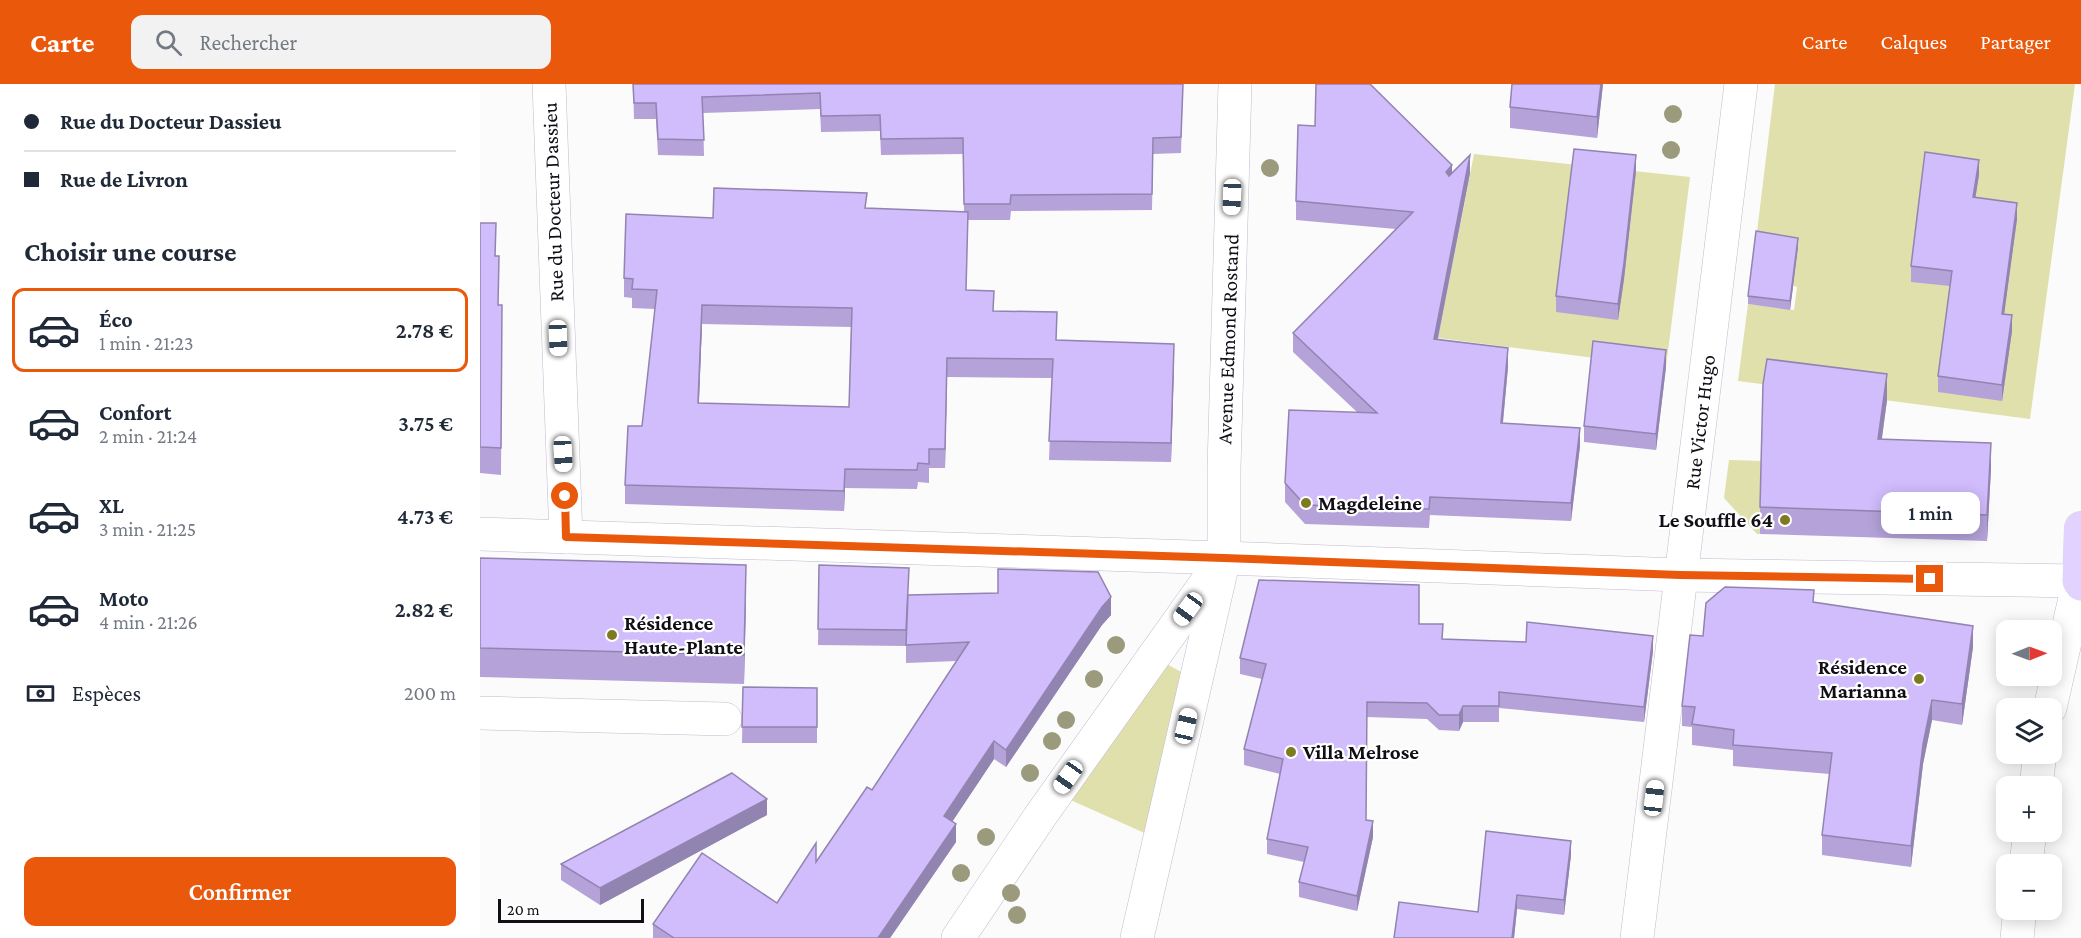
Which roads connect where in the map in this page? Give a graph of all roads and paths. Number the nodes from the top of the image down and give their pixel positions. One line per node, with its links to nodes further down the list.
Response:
1 (549, 84): 6 (street, Rue du Docteur Dassieu)
2 (1235, 84): 7 (street, Avenue Edmond Rostand)
3 (1741, 84): 8 (street, Rue Victor Hugo)
4 (2081, 528): 9 (main road)
5 (480, 534): 6 (street)
6 (566, 537): 7 (street)
7 (1224, 558): 8 (street); 14 (street); 15 (street, Avenue Edmond Rostand)
8 (1680, 575): 9 (street); 16 (street, Rue Victor Hugo)
9 (2080, 581): 10 (street)
10 (2052, 698)
11 (480, 713): 12 (street)
12 (725, 719)
13 (2018, 920): 17 (street)
14 (958, 938)
15 (1137, 938)
16 (1637, 938)
17 (2016, 938)

